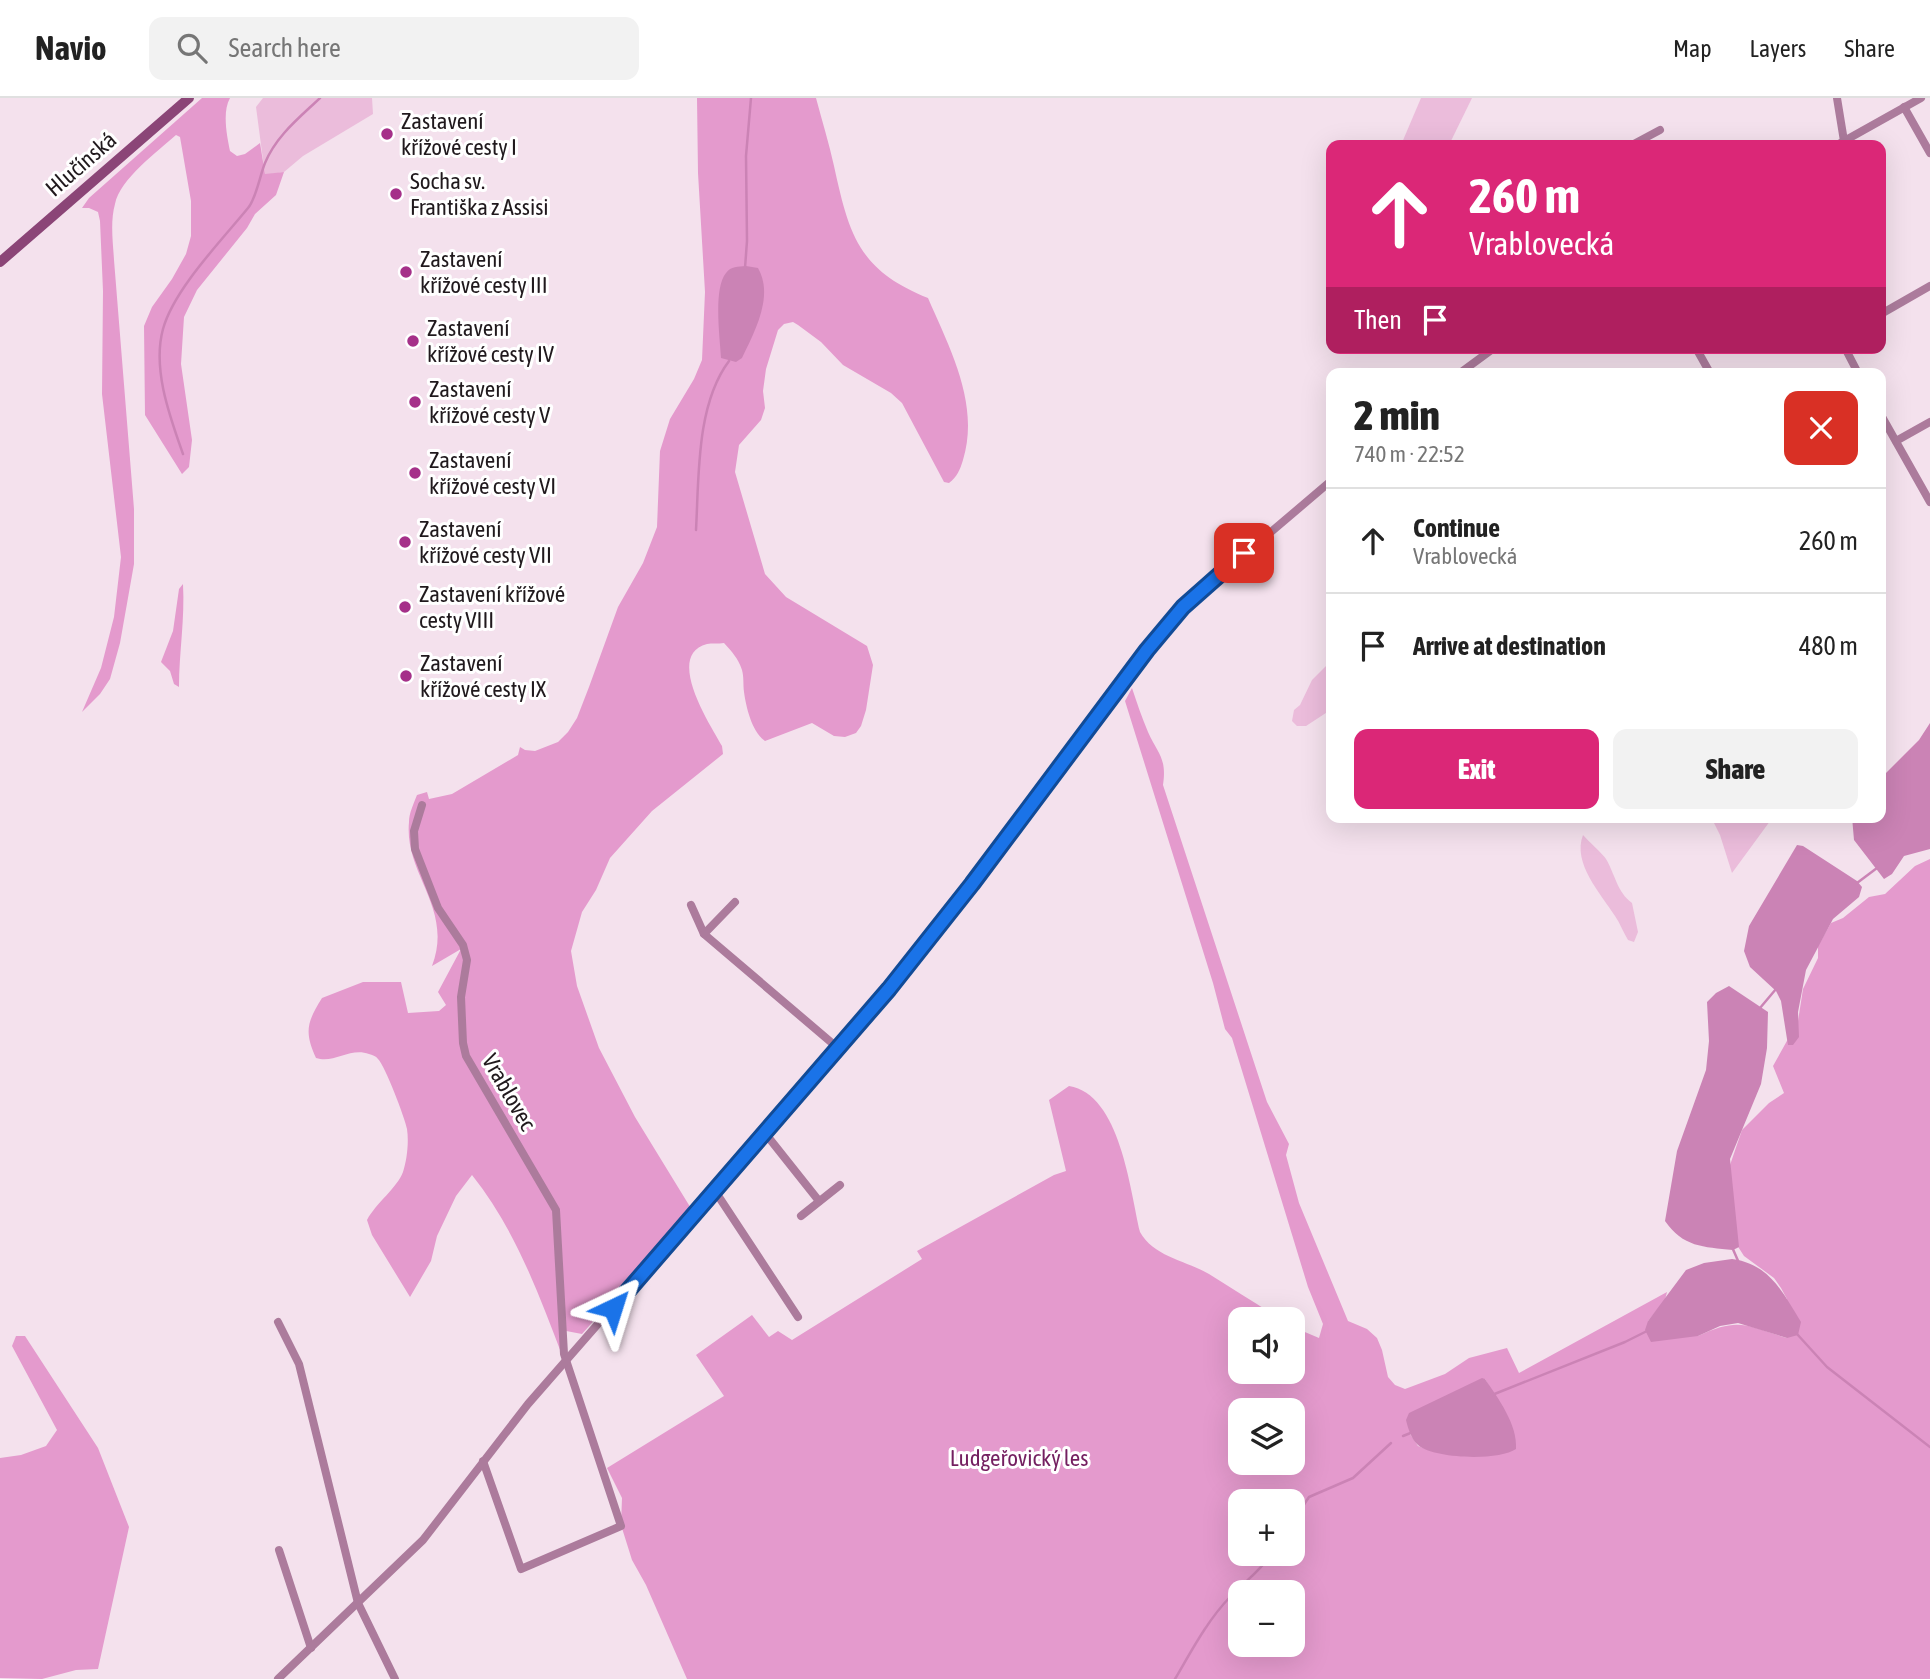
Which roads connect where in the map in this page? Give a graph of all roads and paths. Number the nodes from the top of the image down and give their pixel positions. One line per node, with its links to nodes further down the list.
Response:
1 (189, 98): 10 (street, Hlučínská)
2 (1838, 98): 7 (street)
3 (1921, 98): 4 (street)
4 (1904, 107): 8 (street); 9 (street)
5 (1660, 130): 6 (street)
6 (1641, 140)
7 (1840, 140)
8 (1845, 140)
9 (1930, 153)
10 (0, 262)
11 (1930, 286): 12 (street)
12 (1886, 311)
13 (1486, 354): 14 (street)
14 (1467, 368)
15 (1930, 422): 17 (street)
16 (1886, 424): 17 (street)
17 (1896, 441): 19 (street)
18 (1326, 485): 24 (street)
19 (1930, 502)
20 (422, 805): 32 (street, Vrablovec)
21 (735, 902): 23 (street)
22 (691, 905): 23 (street)
23 (704, 934): 24 (street)
24 (839, 1049): 25 (street)
25 (765, 1133): 27 (street); 28 (street)
26 (840, 1185): 28 (street)
27 (715, 1191): 30 (street); 32 (street)
28 (819, 1201): 29 (street)
29 (801, 1216)
30 (798, 1317)
31 (278, 1322): 35 (street)
32 (567, 1360): 33 (street); 33 (street, Vrablovec)
33 (483, 1461): 35 (street)
34 (279, 1550): 36 (street)
35 (358, 1604): 36 (street); 38 (street)
36 (311, 1648): 37 (street)
37 (278, 1679)
38 (395, 1679)

